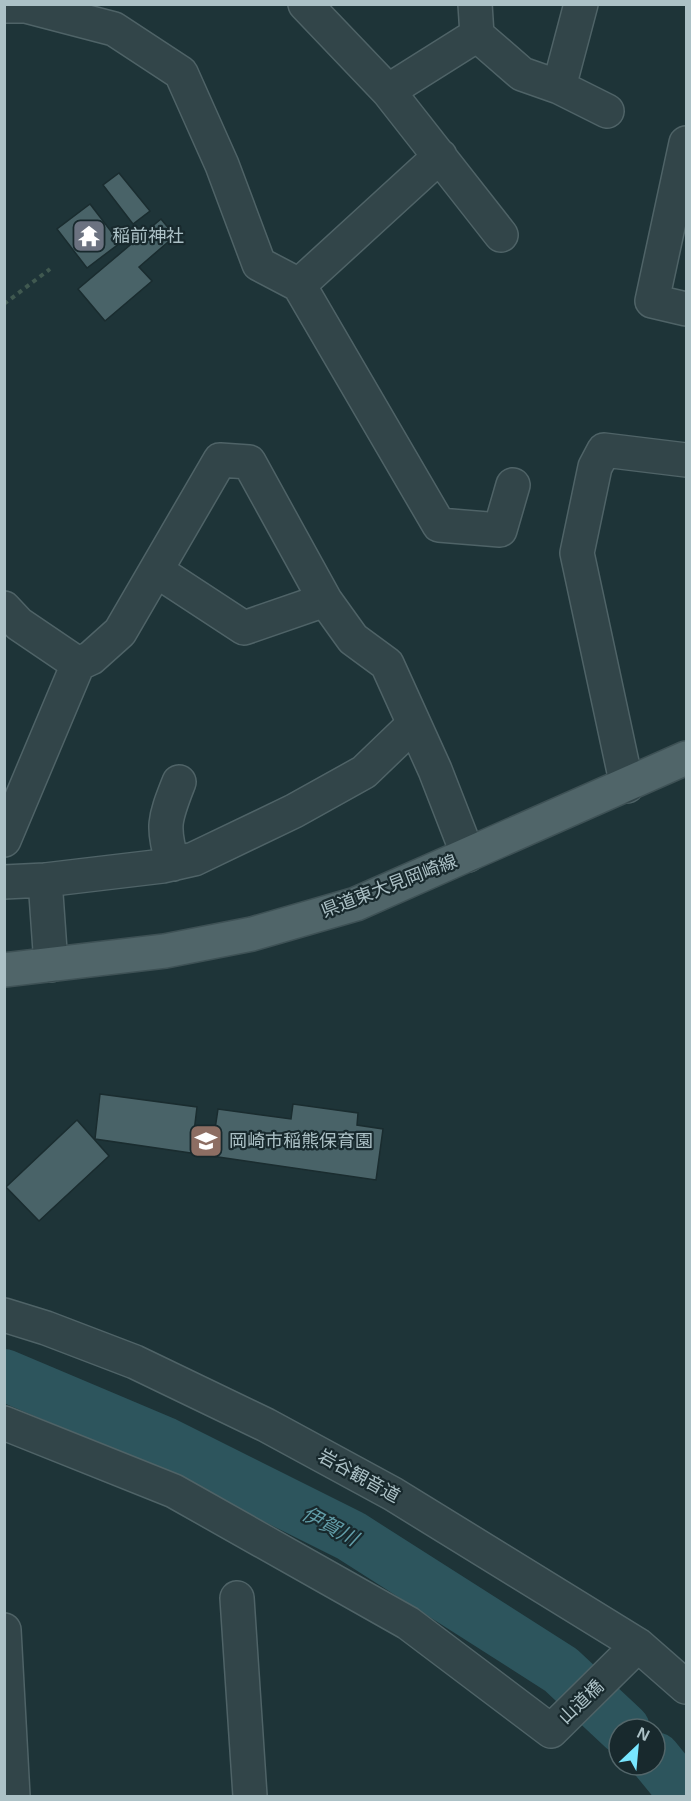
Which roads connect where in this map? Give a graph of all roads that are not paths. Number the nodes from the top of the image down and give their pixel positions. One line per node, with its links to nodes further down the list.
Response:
1 (305, 4): 6 (street)
2 (581, 4): 5 (street)
3 (4, 6): 11 (street)
4 (476, 20): 5 (street); 6 (street)
5 (559, 87): 7 (street)
6 (388, 91): 9 (street)
7 (607, 111)
8 (687, 143): 12 (street)
9 (440, 156): 10 (street); 11 (street)
10 (501, 235)
11 (299, 285): 14 (street)
12 (687, 309)
13 (687, 460): 22 (street)
14 (513, 485)
15 (157, 572): 16 (street); 16 (street); 18 (street)
16 (325, 600): 19 (street)
17 (4, 608): 18 (street)
18 (78, 664): 23 (street)
19 (414, 724): 24 (street); 25 (street)
20 (687, 758): 22 (main road, 県道東大見岡崎線)
21 (179, 782): 25 (street)
22 (627, 786): 24 (main road, 県道東大見岡崎線)
23 (4, 840)
24 (468, 855): 28 (main road, 県道東大見岡崎線)
25 (173, 864): 26 (street)
26 (45, 880): 27 (street); 28 (street)
27 (4, 882)
28 (51, 965): 29 (main road, 県道東大見岡崎線)
29 (4, 970)
30 (4, 1315): 34 (street, 岩谷観音道)
31 (4, 1424): 34 (street, 山道橋)
32 (237, 1598): 37 (street)
33 (4, 1630): 36 (street)
34 (638, 1645): 35 (street, 岩谷観音道)
35 (687, 1687)
36 (13, 1797)
37 (250, 1797)

